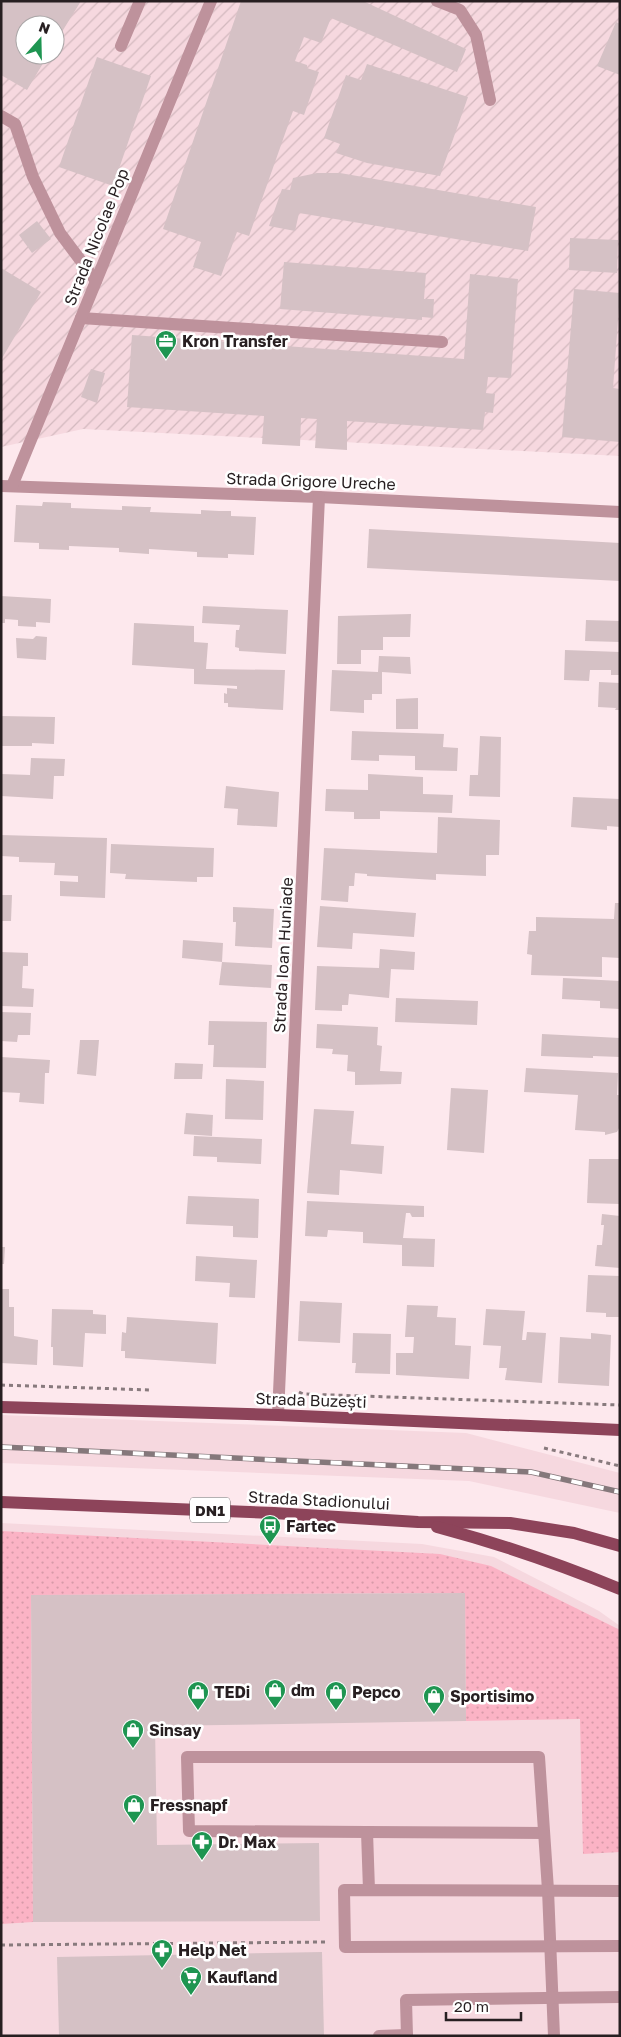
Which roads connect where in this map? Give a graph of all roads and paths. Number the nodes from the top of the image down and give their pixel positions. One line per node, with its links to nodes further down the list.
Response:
1 (140, 1): 4 (street)
2 (211, 1): 7 (street, Strada Nicolae Pop)
3 (437, 1): 5 (street)
4 (121, 46)
5 (490, 100)
6 (1, 116): 7 (street)
7 (96, 281): 8 (street, Strada Nicolae Pop)
8 (81, 318): 9 (street); 10 (street, Strada Nicolae Pop)
9 (442, 342)
10 (7, 486): 11 (street, Strada Grigore Ureche)
11 (319, 496): 12 (street, Strada Grigore Ureche); 14 (street, Strada Ioan Huniade)
12 (620, 512)
13 (1, 1385): 15 (path)
14 (280, 1386): 16 (path); 18 (street, Strada Ioan Huniade)
15 (158, 1390)
16 (620, 1405)
17 (1, 1407): 18 (main road, Strada Buzești)
18 (278, 1415): 19 (main road, Strada Buzești)
19 (620, 1430)
20 (1, 1502): 21 (main road, Strada Stadionului / DN1)
21 (418, 1522): 22 (main road, Strada Stadionului / DN1); 25 (main road, DN1)
22 (574, 1533): 23 (main road, DN1); 24 (main road)
23 (620, 1546)
24 (620, 1551)
25 (620, 1589)
26 (367, 1832): 27 (street); 27 (street); 28 (street)
27 (544, 1833): 29 (street)
28 (369, 1890): 29 (street); 31 (street)
29 (548, 1890): 30 (street); 34 (street)
30 (620, 1890)
31 (345, 1942): 32 (path); 34 (street)
32 (1, 1945)
33 (620, 1946): 34 (street)
34 (550, 1947): 36 (street)
35 (620, 1997): 36 (street)
36 (552, 1998): 37 (street); 39 (street)
37 (407, 2035): 38 (street)
38 (379, 2036)
39 (554, 2036)

